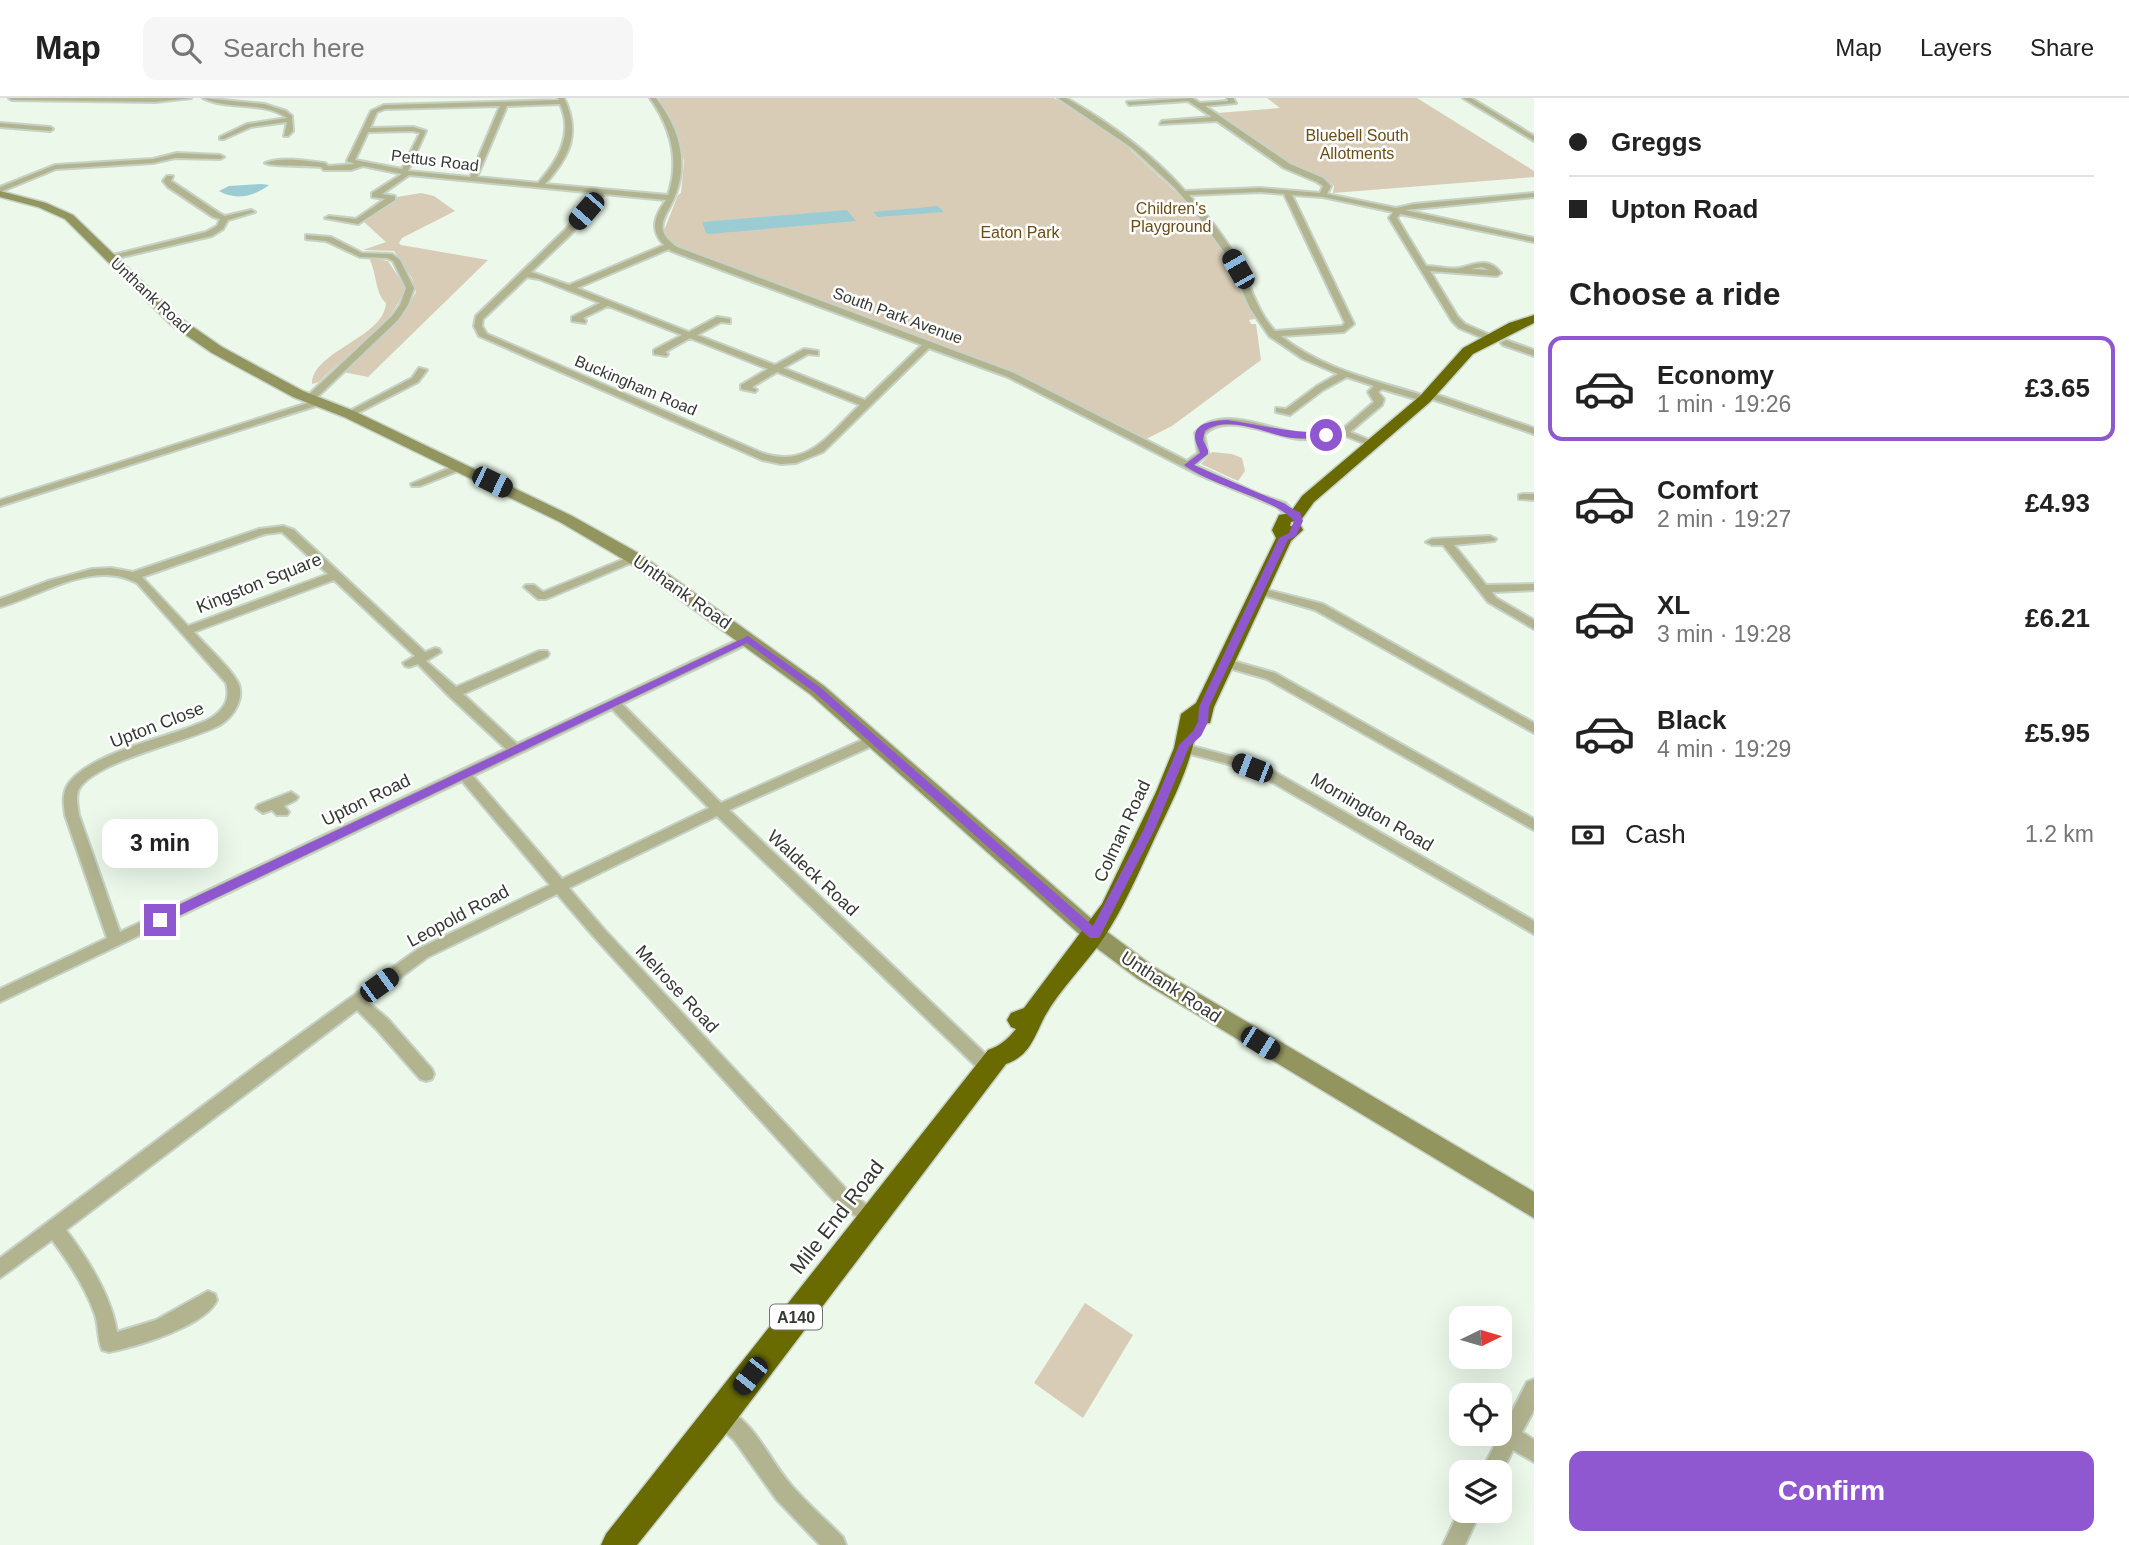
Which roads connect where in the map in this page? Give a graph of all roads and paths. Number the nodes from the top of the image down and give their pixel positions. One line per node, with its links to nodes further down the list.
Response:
1 (7, 98): 12 (street)
2 (12, 98): 3 (street)
3 (188, 98)
4 (206, 98): 17 (street)
5 (653, 98): 38 (street)
6 (1061, 98): 35 (street)
7 (1189, 98): 13 (street); 15 (street)
8 (1466, 98): 24 (street)
9 (1230, 99): 15 (street)
10 (562, 100): 14 (street); 31 (street)
11 (473, 101): 14 (street); 21 (street)
12 (0, 102)
13 (1129, 103)
14 (504, 104): 30 (street)
15 (1198, 104): 16 (street)
16 (1219, 118): 18 (street); 36 (street)
17 (290, 120): 22 (street); 23 (street)
18 (1162, 123)
19 (0, 124): 20 (street)
20 (50, 130)
21 (365, 130): 27 (street); 28 (street)
22 (286, 135)
23 (222, 138)
24 (1534, 139)
25 (220, 157): 32 (street)
26 (273, 164): 27 (street, Pettus Road)
27 (362, 165): 28 (street, Pettus Road)
28 (406, 172): 30 (street, Pettus Road); 42 (street)
29 (170, 178): 41 (street)
30 (473, 179): 31 (street, Pettus Road)
31 (540, 186): 33 (street, Pettus Road)
32 (0, 192): 46 (street, Unthank Road)
33 (602, 192): 38 (street, Pettus Road); 49 (street, Buckingham Road)
34 (1287, 192): 35 (street); 36 (street); 55 (street)
35 (1182, 193): 55 (street)
36 (1323, 195): 39 (street)
37 (1534, 195): 39 (street)
38 (671, 198): 45 (street)
39 (1397, 211): 44 (street); 47 (street)
40 (251, 212): 41 (street)
41 (225, 218): 46 (street)
42 (329, 218)
43 (309, 237): 68 (street)
44 (1534, 240)
45 (669, 246): 50 (street); 58 (street, South Park Avenue)
46 (112, 258): 68 (street, Unthank Road)
47 (1424, 268): 48 (street); 57 (street)
48 (1464, 269)
49 (526, 274): 50 (street); 69 (street, Buckingham Road)
50 (569, 288): 51 (street)
51 (607, 303): 52 (street); 56 (street)
52 (575, 318)
53 (720, 318): 56 (street)
54 (1534, 319): 57 (highway, Colman Road / A140)
55 (1272, 334): 64 (street)
56 (689, 335): 60 (street); 62 (street)
57 (1499, 341): 61 (street); 67 (highway, Colman Road / A140)
58 (928, 344): 69 (street, Buckingham Road); 75 (street, South Park Avenue)
59 (807, 350): 62 (street)
60 (657, 352)
61 (1534, 353)
62 (777, 368): 66 (street); 69 (street)
63 (422, 370): 71 (street)
64 (1348, 373): 65 (street); 70 (street)
65 (1382, 384): 67 (street); 74 (street)
66 (744, 387)
67 (1427, 397): 72 (street); 74 (highway, Colman Road / A140)
68 (314, 401): 71 (street, Unthank Road); 78 (street)
69 (866, 404)
70 (1288, 413)
71 (349, 414): 76 (street, Unthank Road)
72 (1534, 431)
73 (1317, 433): 75 (street)
74 (1372, 443): 79 (highway, Colman Road / A140)
75 (1188, 465): 79 (street, South Park Avenue)
76 (459, 467): 77 (street); 83 (street, Unthank Road)
77 (416, 484)
78 (0, 503)
79 (1293, 514): 89 (highway, Colman Road / A140)
80 (1490, 539): 82 (street)
81 (1432, 542): 82 (street)
82 (1446, 542): 88 (street)
83 (634, 558): 86 (street); 93 (street, Unthank Road)
84 (135, 575): 85 (street, Kingston Square); 90 (street); 92 (street, Upton Close)
85 (336, 575): 92 (street, Kingston Square); 95 (street)
86 (530, 587)
87 (1534, 587): 88 (street)
88 (1482, 589): 91 (street)
89 (1260, 591): 97 (highway, Colman Road / A140); 100 (street)
90 (0, 603)
91 (1534, 625)
92 (185, 631): 112 (street, Upton Close)
93 (748, 639): 99 (street, Upton Road); 101 (street, Unthank Road)
94 (543, 654): 98 (street)
95 (427, 658): 96 (street); 98 (street)
96 (409, 663)
97 (1226, 663): 102 (highway, Colman Road / A140); 108 (street)
98 (453, 692): 103 (street)
99 (614, 704): 103 (street, Upton Road); 107 (street, Waldeck Road)
100 (1534, 729)
101 (874, 740): 107 (street, Leopold Road); 111 (street, Unthank Road)
102 (1184, 747): 110 (street, Mornington Road); 111 (highway, Colman Road / A140)
103 (515, 750): 104 (street, Upton Road)
104 (464, 774): 109 (street, Melrose Road); 112 (street, Upton Road)
105 (291, 797): 106 (street)
106 (273, 808)
107 (719, 809): 109 (street, Leopold Road); 115 (street, Waldeck Road)
108 (1534, 825)
109 (559, 886): 114 (street, Leopold Road); 118 (street, Melrose Road)
110 (1534, 928)
111 (1094, 934): 115 (highway, Mile End Road / A140); 117 (street, Unthank Road)
112 (116, 941): 113 (street, Upton Road)
113 (0, 996)
114 (357, 1001): 116 (street); 119 (street, Leopold Road)
115 (993, 1063): 118 (highway, Mile End Road / A140)
116 (426, 1074)
117 (1534, 1206)
118 (872, 1219): 123 (highway, Mile End Road / A140)
119 (54, 1228): 120 (street, Leopold Road); 121 (street)
120 (0, 1269)
121 (208, 1300)
122 (1534, 1389): 124 (street)
123 (720, 1415): 128 (highway, Mile End Road / A140); 129 (street)
124 (1512, 1432)
125 (1512, 1437): 126 (street)
126 (1534, 1452)
127 (1465, 1523): 130 (street)
128 (617, 1545)
129 (835, 1545)
130 (1454, 1545)

